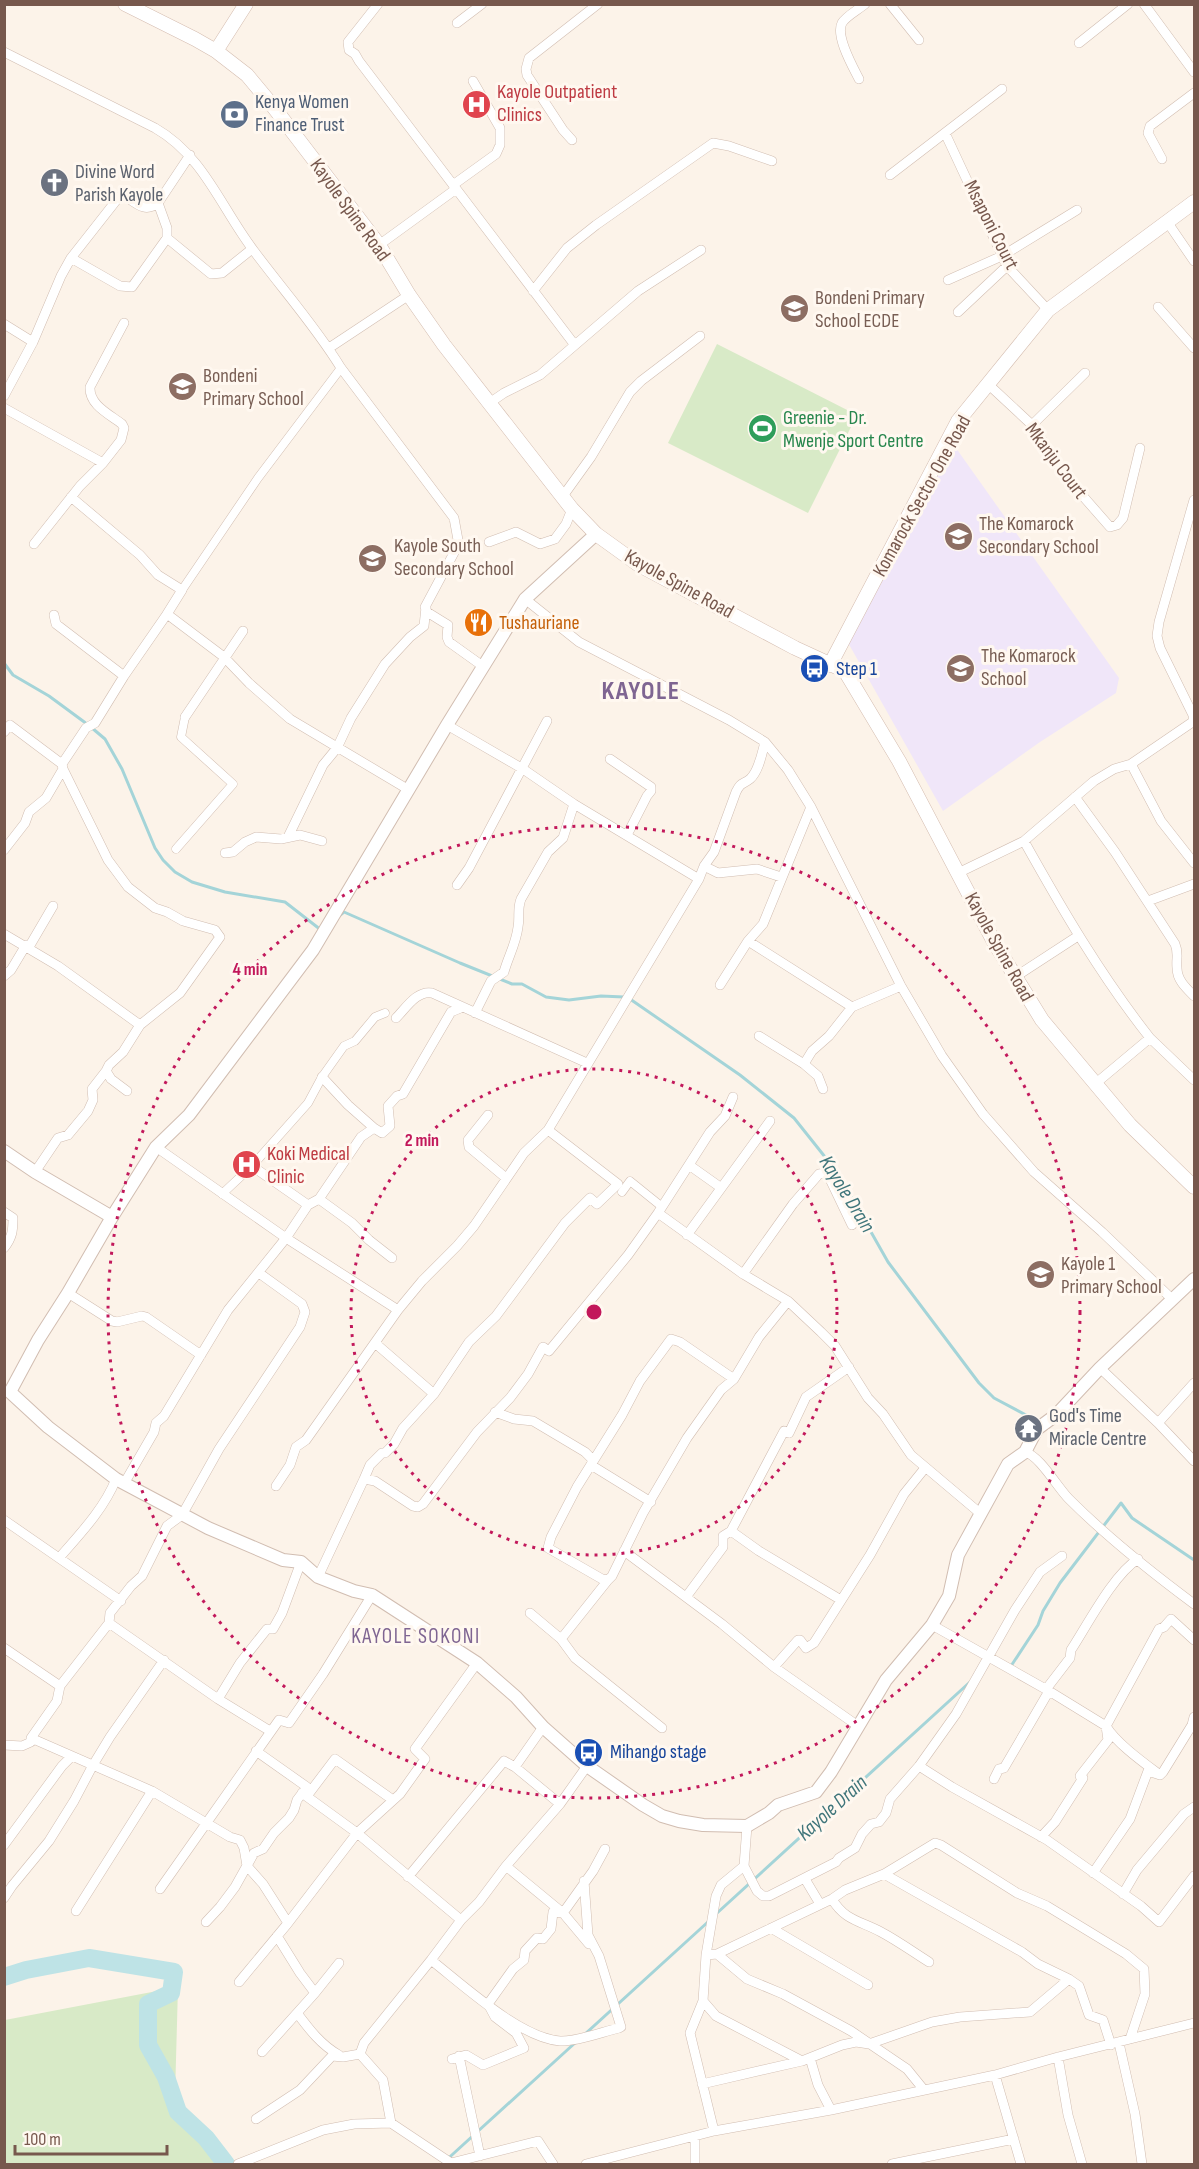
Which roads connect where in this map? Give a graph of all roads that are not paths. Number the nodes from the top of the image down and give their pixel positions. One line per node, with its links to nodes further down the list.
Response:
1 (125, 4): 13 (main road, Kayole Spine Road)
2 (246, 4): 13 (main road)
3 (378, 4): 26 (street)
4 (598, 4): 21 (street)
5 (865, 4): 16 (street)
6 (890, 4): 11 (street)
7 (1128, 4): 12 (street)
8 (1144, 4): 15 (street)
9 (481, 5): 10 (street)
10 (457, 23)
11 (919, 40)
12 (1079, 43)
13 (216, 51): 32 (main road, Kayole Spine Road)
14 (4, 52): 22 (street)
15 (1194, 72)
16 (860, 79)
17 (473, 81): 26 (street)
18 (1002, 89): 20 (street)
19 (1194, 93): 23 (street)
20 (945, 133): 25 (street); 35 (street, Msaponi Court)
21 (572, 140)
22 (190, 155): 28 (street); 33 (street)
23 (1162, 159)
24 (772, 161): 40 (street)
25 (890, 175)
26 (455, 187): 32 (street); 40 (street)
27 (1194, 202): 30 (main road, Komarock Sector One Road)
28 (158, 203): 31 (street); 36 (street)
29 (1077, 210): 35 (street)
30 (1168, 223): 37 (street); 43 (main road, Komarock Sector One Road)
31 (167, 238): 33 (street); 36 (street)
32 (379, 244): 41 (main road, Kayole Spine Road)
33 (252, 249): 50 (street)
34 (701, 250): 49 (street)
35 (1002, 256): 38 (street, Msaponi Court); 39 (street)
36 (71, 258): 48 (street)
37 (1194, 261)
38 (1007, 266): 43 (street, Msaponi Court); 44 (street)
39 (948, 280)
40 (533, 291): 49 (street)
41 (409, 295): 50 (street); 56 (main road, Kayole Spine Road)
42 (1158, 307): 51 (street)
43 (1048, 310): 54 (main road, Komarock Sector One Road)
44 (958, 312)
45 (124, 322): 60 (street)
46 (4, 324): 48 (street)
47 (700, 336): 61 (street)
48 (33, 342): 55 (street)
49 (574, 344): 56 (street)
50 (329, 348): 52 (street)
51 (1194, 348)
52 (341, 368): 68 (street); 70 (street)
53 (1085, 373): 58 (street)
54 (988, 385): 58 (street, Mkanju Court); 75 (main road, Komarock Sector One Road)
55 (4, 396)
56 (488, 404): 61 (main road, Kayole Spine Road)
57 (4, 408): 60 (street)
58 (1032, 425): 59 (street, Mkanju Court)
59 (1140, 448)
60 (104, 463): 62 (street)
61 (563, 496): 64 (main road, Kayole Spine Road)
62 (71, 497): 67 (street); 68 (street)
63 (1194, 500): 79 (street)
64 (572, 509): 65 (main road, Kayole Spine Road); 66 (street)
65 (596, 534): 69 (street); 75 (main road, Kayole Spine Road)
66 (489, 542)
67 (34, 544)
68 (182, 590): 71 (street)
69 (525, 599): 76 (street); 83 (street)
70 (426, 607): 76 (street); 84 (street)
71 (167, 614): 74 (street); 77 (street)
72 (54, 615): 77 (street)
73 (243, 631): 74 (street)
74 (224, 657): 78 (street); 84 (street)
75 (830, 665): 102 (main road, Kayole Spine Road)
76 (484, 667): 81 (street)
77 (124, 676): 87 (street)
78 (185, 717): 97 (street)
79 (1194, 718): 86 (street)
80 (547, 721): 88 (street)
81 (447, 725): 88 (street); 89 (street)
82 (4, 732): 87 (street)
83 (765, 742): 92 (street); 101 (street)
84 (337, 748): 89 (street); 94 (street)
85 (610, 759): 93 (street)
86 (1131, 764): 90 (street); 100 (street)
87 (63, 766): 98 (street); 123 (street)
88 (523, 769): 91 (street); 106 (street)
89 (409, 790): 139 (street)
90 (1075, 797): 96 (street); 107 (street)
91 (574, 804): 93 (street); 121 (street)
92 (811, 807): 103 (street); 116 (street)
93 (627, 835): 104 (street)
94 (288, 837): 95 (street); 99 (street)
95 (322, 841)
96 (1024, 841): 102 (street); 110 (street)
97 (176, 849)
98 (4, 850)
99 (225, 854)
100 (1194, 863)
101 (704, 866): 103 (street); 104 (street)
102 (958, 873): 114 (main road, Kayole Spine Road)
103 (781, 877): 111 (street)
104 (699, 879): 126 (street)
105 (1194, 884): 107 (street)
106 (456, 885)
107 (1148, 901): 117 (street)
108 (53, 906): 112 (street)
109 (4, 934): 112 (street)
110 (1078, 936): 114 (street); 125 (street)
111 (748, 941): 115 (street); 119 (street)
112 (28, 946): 113 (street); 123 (street)
113 (4, 976)
114 (1015, 977): 131 (main road, Kayole Spine Road)
115 (720, 985)
116 (902, 986): 119 (street); 163 (street)
117 (1194, 996)
118 (463, 1007): 121 (street); 122 (street); 137 (street)
119 (852, 1007): 127 (street)
120 (385, 1013): 129 (street)
121 (475, 1013): 126 (street)
122 (396, 1018)
123 (140, 1025): 128 (street)
124 (759, 1036): 127 (street)
125 (1150, 1038): 130 (street); 131 (street)
126 (587, 1063): 138 (street)
127 (804, 1064): 132 (street)
128 (106, 1071): 133 (street); 143 (street)
129 (322, 1077): 137 (street); 142 (street)
130 (1194, 1080)
131 (1095, 1084): 146 (main road, Kayole Spine Road)
132 (823, 1089)
133 (127, 1091)
134 (733, 1097): 141 (street)
135 (488, 1115): 144 (street)
136 (770, 1121): 145 (street)
137 (374, 1128): 149 (street)
138 (548, 1130): 144 (street); 173 (street)
139 (156, 1147): 148 (street); 153 (street)
140 (4, 1151): 143 (street)
141 (689, 1165): 145 (street); 151 (street)
142 (252, 1166): 148 (street); 150 (street)
143 (35, 1172): 153 (street)
144 (506, 1178): 165 (street)
145 (720, 1187): 155 (street)
146 (1194, 1187)
147 (622, 1192): 151 (street)
148 (222, 1194): 156 (street)
149 (319, 1199): 150 (street); 158 (street)
150 (308, 1205): 156 (street)
151 (660, 1209): 155 (street); 174 (street)
152 (4, 1212): 157 (street)
153 (112, 1216): 162 (street)
154 (852, 1225): 160 (street)
155 (687, 1235): 160 (street)
156 (286, 1238): 159 (street); 165 (street)
157 (4, 1248)
158 (392, 1257)
159 (259, 1273): 167 (street); 185 (street)
160 (743, 1274): 164 (street)
161 (1194, 1279): 163 (street)
162 (68, 1293): 167 (street); 172 (street)
163 (1172, 1299): 169 (street)
164 (788, 1301): 168 (street); 170 (street)
165 (398, 1310): 166 (street)
166 (375, 1343): 173 (street); 182 (street)
167 (201, 1356): 181 (street)
168 (849, 1367): 179 (street); 187 (street)
169 (1100, 1368): 175 (street); 176 (street)
170 (734, 1379): 178 (street); 183 (street)
171 (1194, 1383): 175 (street)
172 (7, 1394): 181 (street)
173 (434, 1394): 180 (street)
174 (495, 1412): 178 (street); 180 (street)
175 (1158, 1423): 177 (street)
176 (1025, 1452): 184 (street); 191 (street)
177 (1194, 1461)
178 (592, 1463): 183 (street); 194 (street)
179 (925, 1468): 184 (street); 197 (street)
180 (364, 1479): 193 (street)
181 (121, 1481): 185 (street); 190 (street)
182 (276, 1486)
183 (651, 1502): 188 (street)
184 (981, 1514): 202 (street)
185 (182, 1515): 192 (street); 198 (street)
186 (4, 1520): 190 (street)
187 (731, 1531): 196 (street); 197 (street)
188 (624, 1551): 194 (street); 196 (street)
189 (1062, 1556): 206 (street)
190 (59, 1558): 198 (street)
191 (1138, 1559): 199 (street); 211 (street)
192 (301, 1562): 193 (street); 212 (street)
193 (318, 1576): 195 (street)
194 (608, 1580): 203 (street)
195 (372, 1595): 208 (street); 218 (street)
196 (686, 1596): 209 (street)
197 (841, 1599): 209 (street)
198 (121, 1600): 201 (street)
199 (1194, 1604)
200 (530, 1613): 203 (street)
201 (109, 1623): 207 (street); 210 (street)
202 (932, 1625): 206 (street); 214 (street)
203 (561, 1640): 217 (street)
204 (1194, 1640): 215 (street)
205 (4, 1648): 210 (street)
206 (988, 1657): 211 (street); 225 (street)
207 (164, 1660): 212 (street); 223 (street)
208 (477, 1663): 216 (street); 231 (street)
209 (774, 1667): 214 (street)
210 (60, 1686): 219 (street)
211 (1049, 1691): 215 (street); 228 (street)
212 (218, 1699): 218 (street)
213 (1194, 1717): 227 (street)
214 (858, 1726): 235 (street)
215 (1106, 1726): 227 (street); 237 (street)
216 (543, 1727): 224 (street); 226 (street)
217 (662, 1728)
218 (270, 1731): 221 (street)
219 (31, 1738): 220 (street); 222 (street)
220 (5, 1747)
221 (256, 1751): 230 (street); 234 (street)
222 (72, 1756): 223 (street); 238 (street)
223 (93, 1765): 229 (street); 251 (street)
224 (587, 1766): 232 (street); 235 (street)
225 (919, 1766): 237 (street); 247 (street)
226 (515, 1767): 232 (street); 246 (street)
227 (1160, 1775): 243 (street)
228 (994, 1779)
229 (152, 1791): 234 (street); 254 (street)
230 (305, 1794): 231 (street); 236 (street); 240 (street)
231 (393, 1800): 236 (street)
232 (560, 1804): 241 (street)
233 (1194, 1807): 250 (street)
234 (207, 1822): 240 (street); 249 (street)
235 (747, 1826): 242 (street)
236 (357, 1833): 246 (street); 258 (street)
237 (1041, 1837): 243 (street)
238 (4, 1845)
239 (605, 1849): 248 (street)
240 (247, 1866): 257 (street); 258 (street)
241 (506, 1866): 255 (street); 256 (street)
242 (744, 1866): 247 (street); 262 (street)
243 (1093, 1873): 250 (street)
244 (884, 1874): 252 (street); 267 (street); 275 (street)
245 (1194, 1876): 250 (street)
246 (408, 1877): 256 (street)
247 (805, 1879): 253 (street)
248 (584, 1881): 255 (street); 263 (street)
249 (160, 1889)
250 (1123, 1894)
251 (4, 1898)
252 (832, 1899): 253 (street); 265 (street)
253 (820, 1904): 259 (street)
254 (76, 1911)
255 (563, 1913): 263 (street); 272 (street)
256 (461, 1920): 264 (street)
257 (206, 1922)
258 (288, 1923): 260 (street)
259 (771, 1928): 261 (street); 269 (street)
260 (277, 1936): 268 (street); 270 (street)
261 (717, 1954): 262 (street); 276 (street)
262 (706, 1955): 271 (street)
263 (599, 1956): 272 (street)
264 (431, 1960): 272 (street); 279 (street)
265 (929, 1962)
266 (339, 1963): 270 (street)
267 (1069, 1978): 276 (street); 277 (street)
268 (239, 1982)
269 (868, 1984)
270 (315, 1993): 273 (street)
271 (703, 2001): 282 (street); 284 (street)
272 (488, 2004): 292 (street)
273 (297, 2013): 278 (street); 280 (street)
274 (1194, 2023): 275 (street)
275 (1130, 2039): 277 (street)
276 (869, 2044): 282 (street); 285 (street)
277 (1115, 2044): 281 (street); 301 (street)
278 (262, 2052)
279 (360, 2054): 280 (street); 288 (street)
280 (343, 2057): 287 (street)
281 (1058, 2057): 283 (street); 300 (street)
282 (806, 2060): 284 (street); 286 (street)
283 (995, 2075): 285 (street); 291 (street)
284 (702, 2084): 289 (street)
285 (924, 2090): 286 (street)
286 (831, 2109): 289 (street)
287 (256, 2119)
288 (391, 2123): 293 (street); 294 (street)
289 (714, 2131): 290 (street)
290 (695, 2137): 296 (street); 297 (street)
291 (1014, 2139): 298 (street); 299 (street)
292 (480, 2156): 294 (street); 295 (street)
293 (238, 2164)
294 (451, 2164)
295 (553, 2164)
296 (586, 2164)
297 (694, 2164)
298 (892, 2164)
299 (1021, 2164)
300 (1082, 2164)
301 (1142, 2164)

